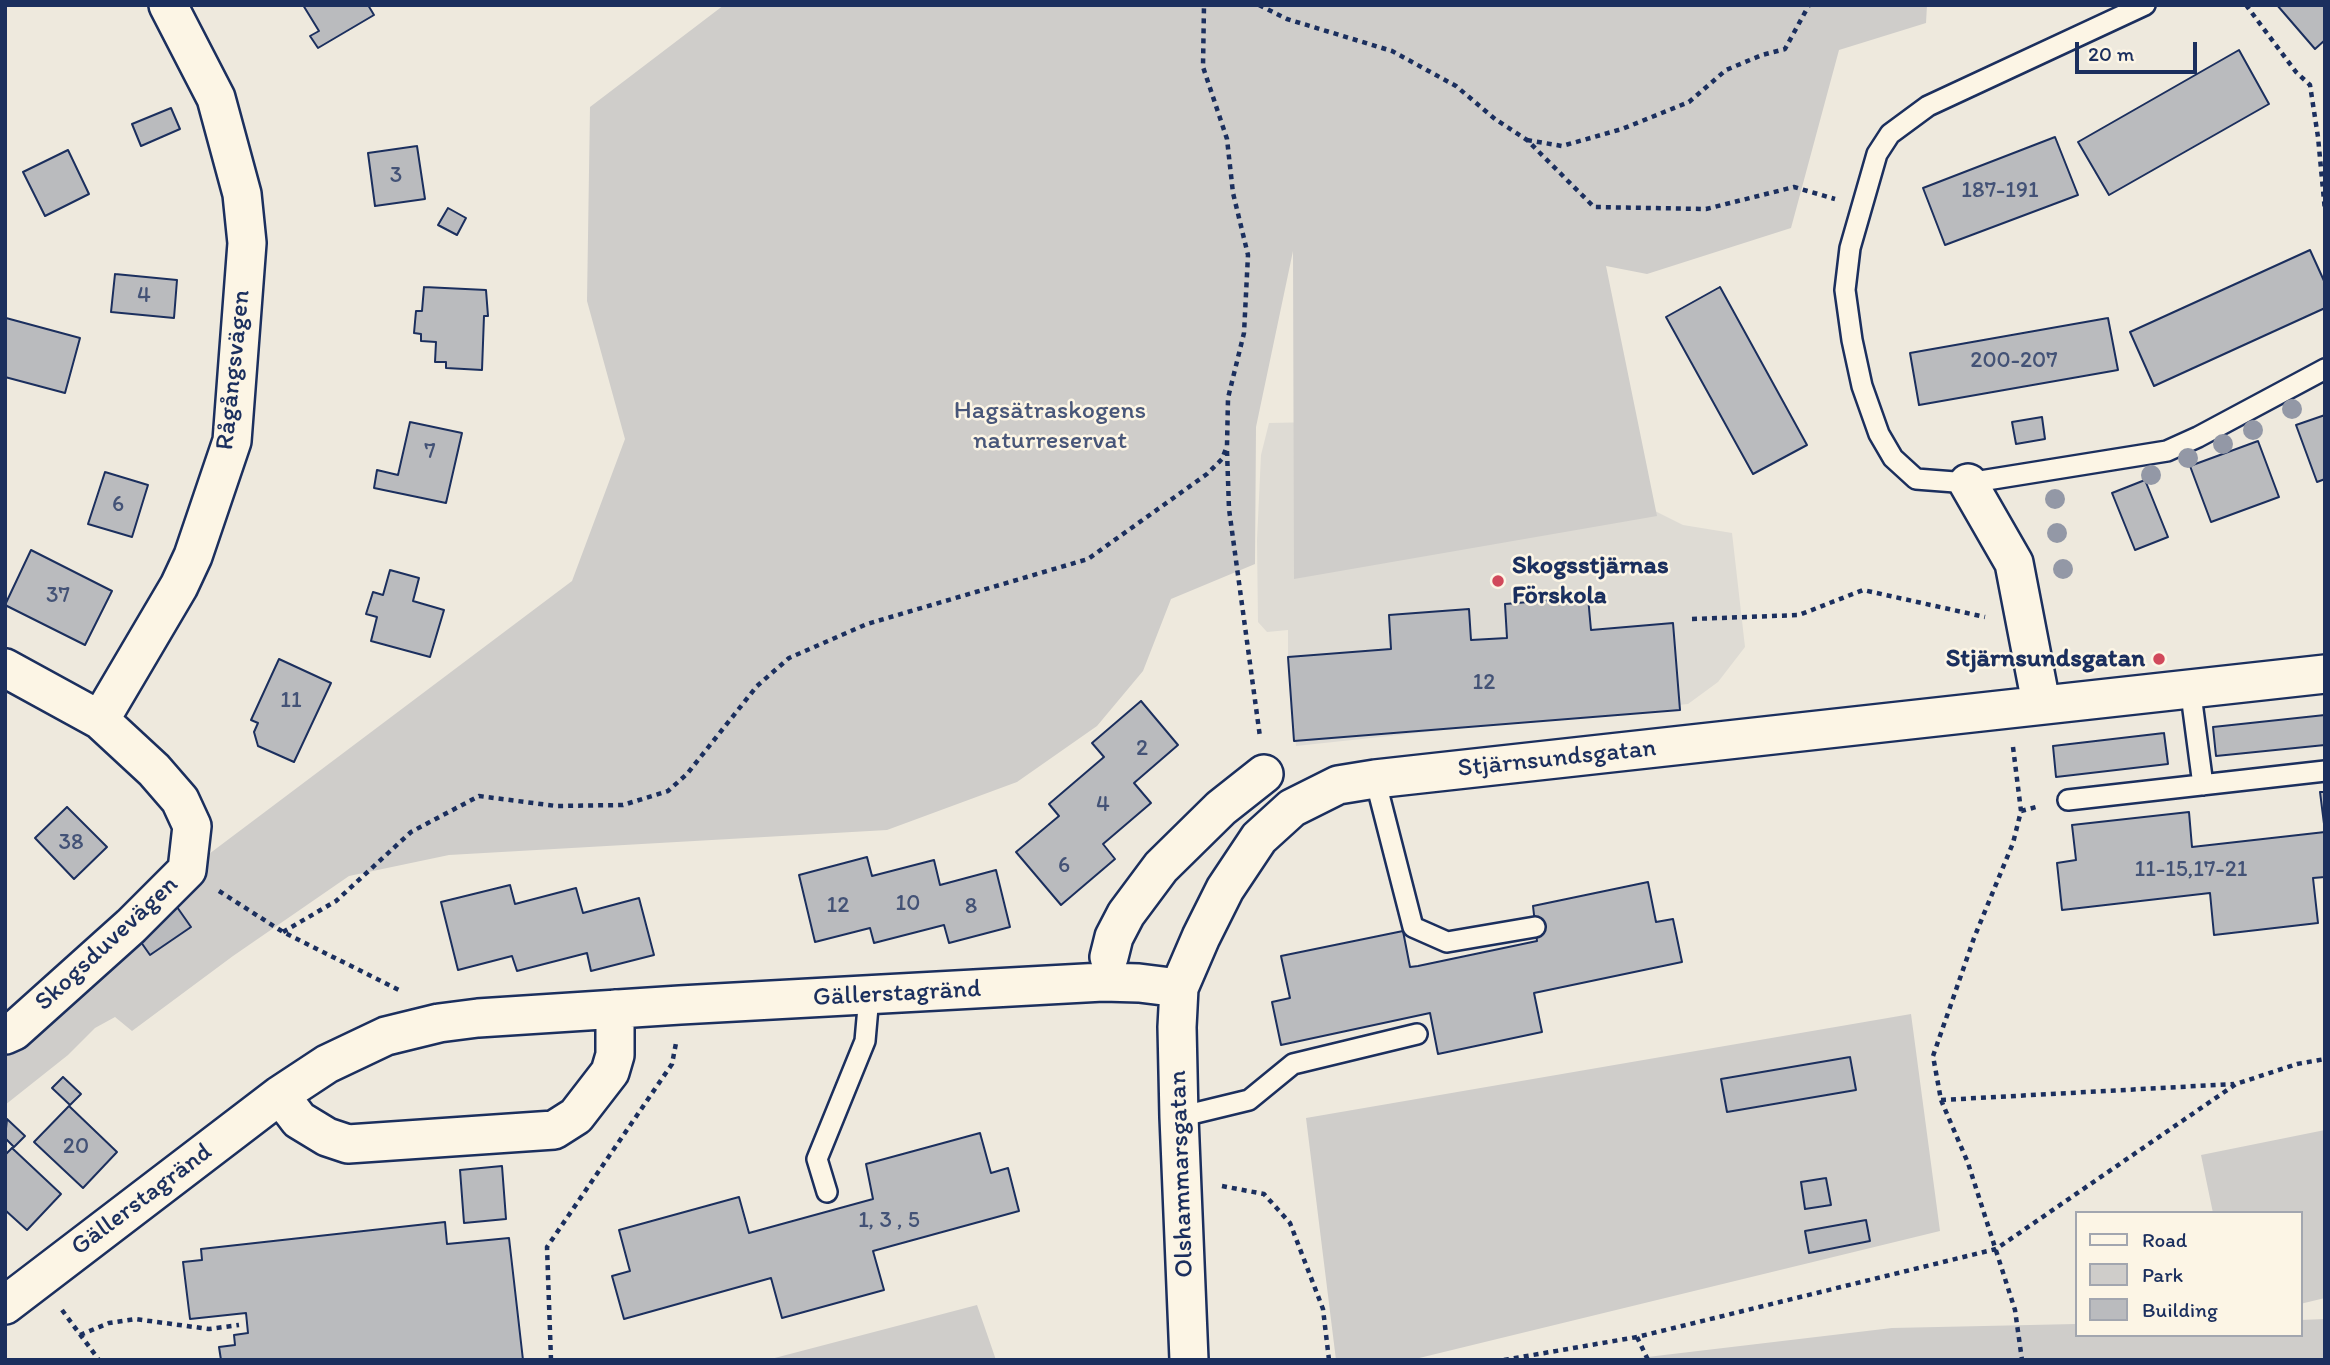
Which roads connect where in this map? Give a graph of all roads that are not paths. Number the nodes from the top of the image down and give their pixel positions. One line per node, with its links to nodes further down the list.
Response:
1 (168, 5): 9 (street, Rågångsvägen)
2 (2145, 5): 4 (lane)
3 (2325, 369): 4 (lane)
4 (1968, 483): 8 (street)
5 (5, 668): 9 (street, Skogsduvevägen)
6 (2325, 674): 7 (street, Stjärnsundsgatan)
7 (2190, 687): 8 (street, Stjärnsundsgatan); 13 (lane)
8 (2041, 704): 12 (street, Stjärnsundsgatan)
9 (100, 720): 21 (street, Skogsduvevägen)
10 (2325, 771): 13 (lane)
11 (1264, 774): 16 (street)
12 (1375, 779): 15 (lane); 17 (street, Stjärnsundsgatan)
13 (2203, 785): 14 (lane)
14 (2068, 800)
15 (1535, 927)
16 (1109, 957)
17 (1179, 988): 18 (street, Gällerstagränd); 23 (street, Olshammarsgatan)
18 (869, 996): 19 (street, Gällerstagränd); 24 (lane)
19 (615, 1009): 22 (street, Gällerstagränd); 22 (street)
20 (1417, 1034): 23 (lane)
21 (5, 1035)
22 (279, 1095): 25 (street, Gällerstagränd)
23 (1179, 1117): 26 (street, Olshammarsgatan)
24 (827, 1192)
25 (5, 1305)
26 (1189, 1360)

